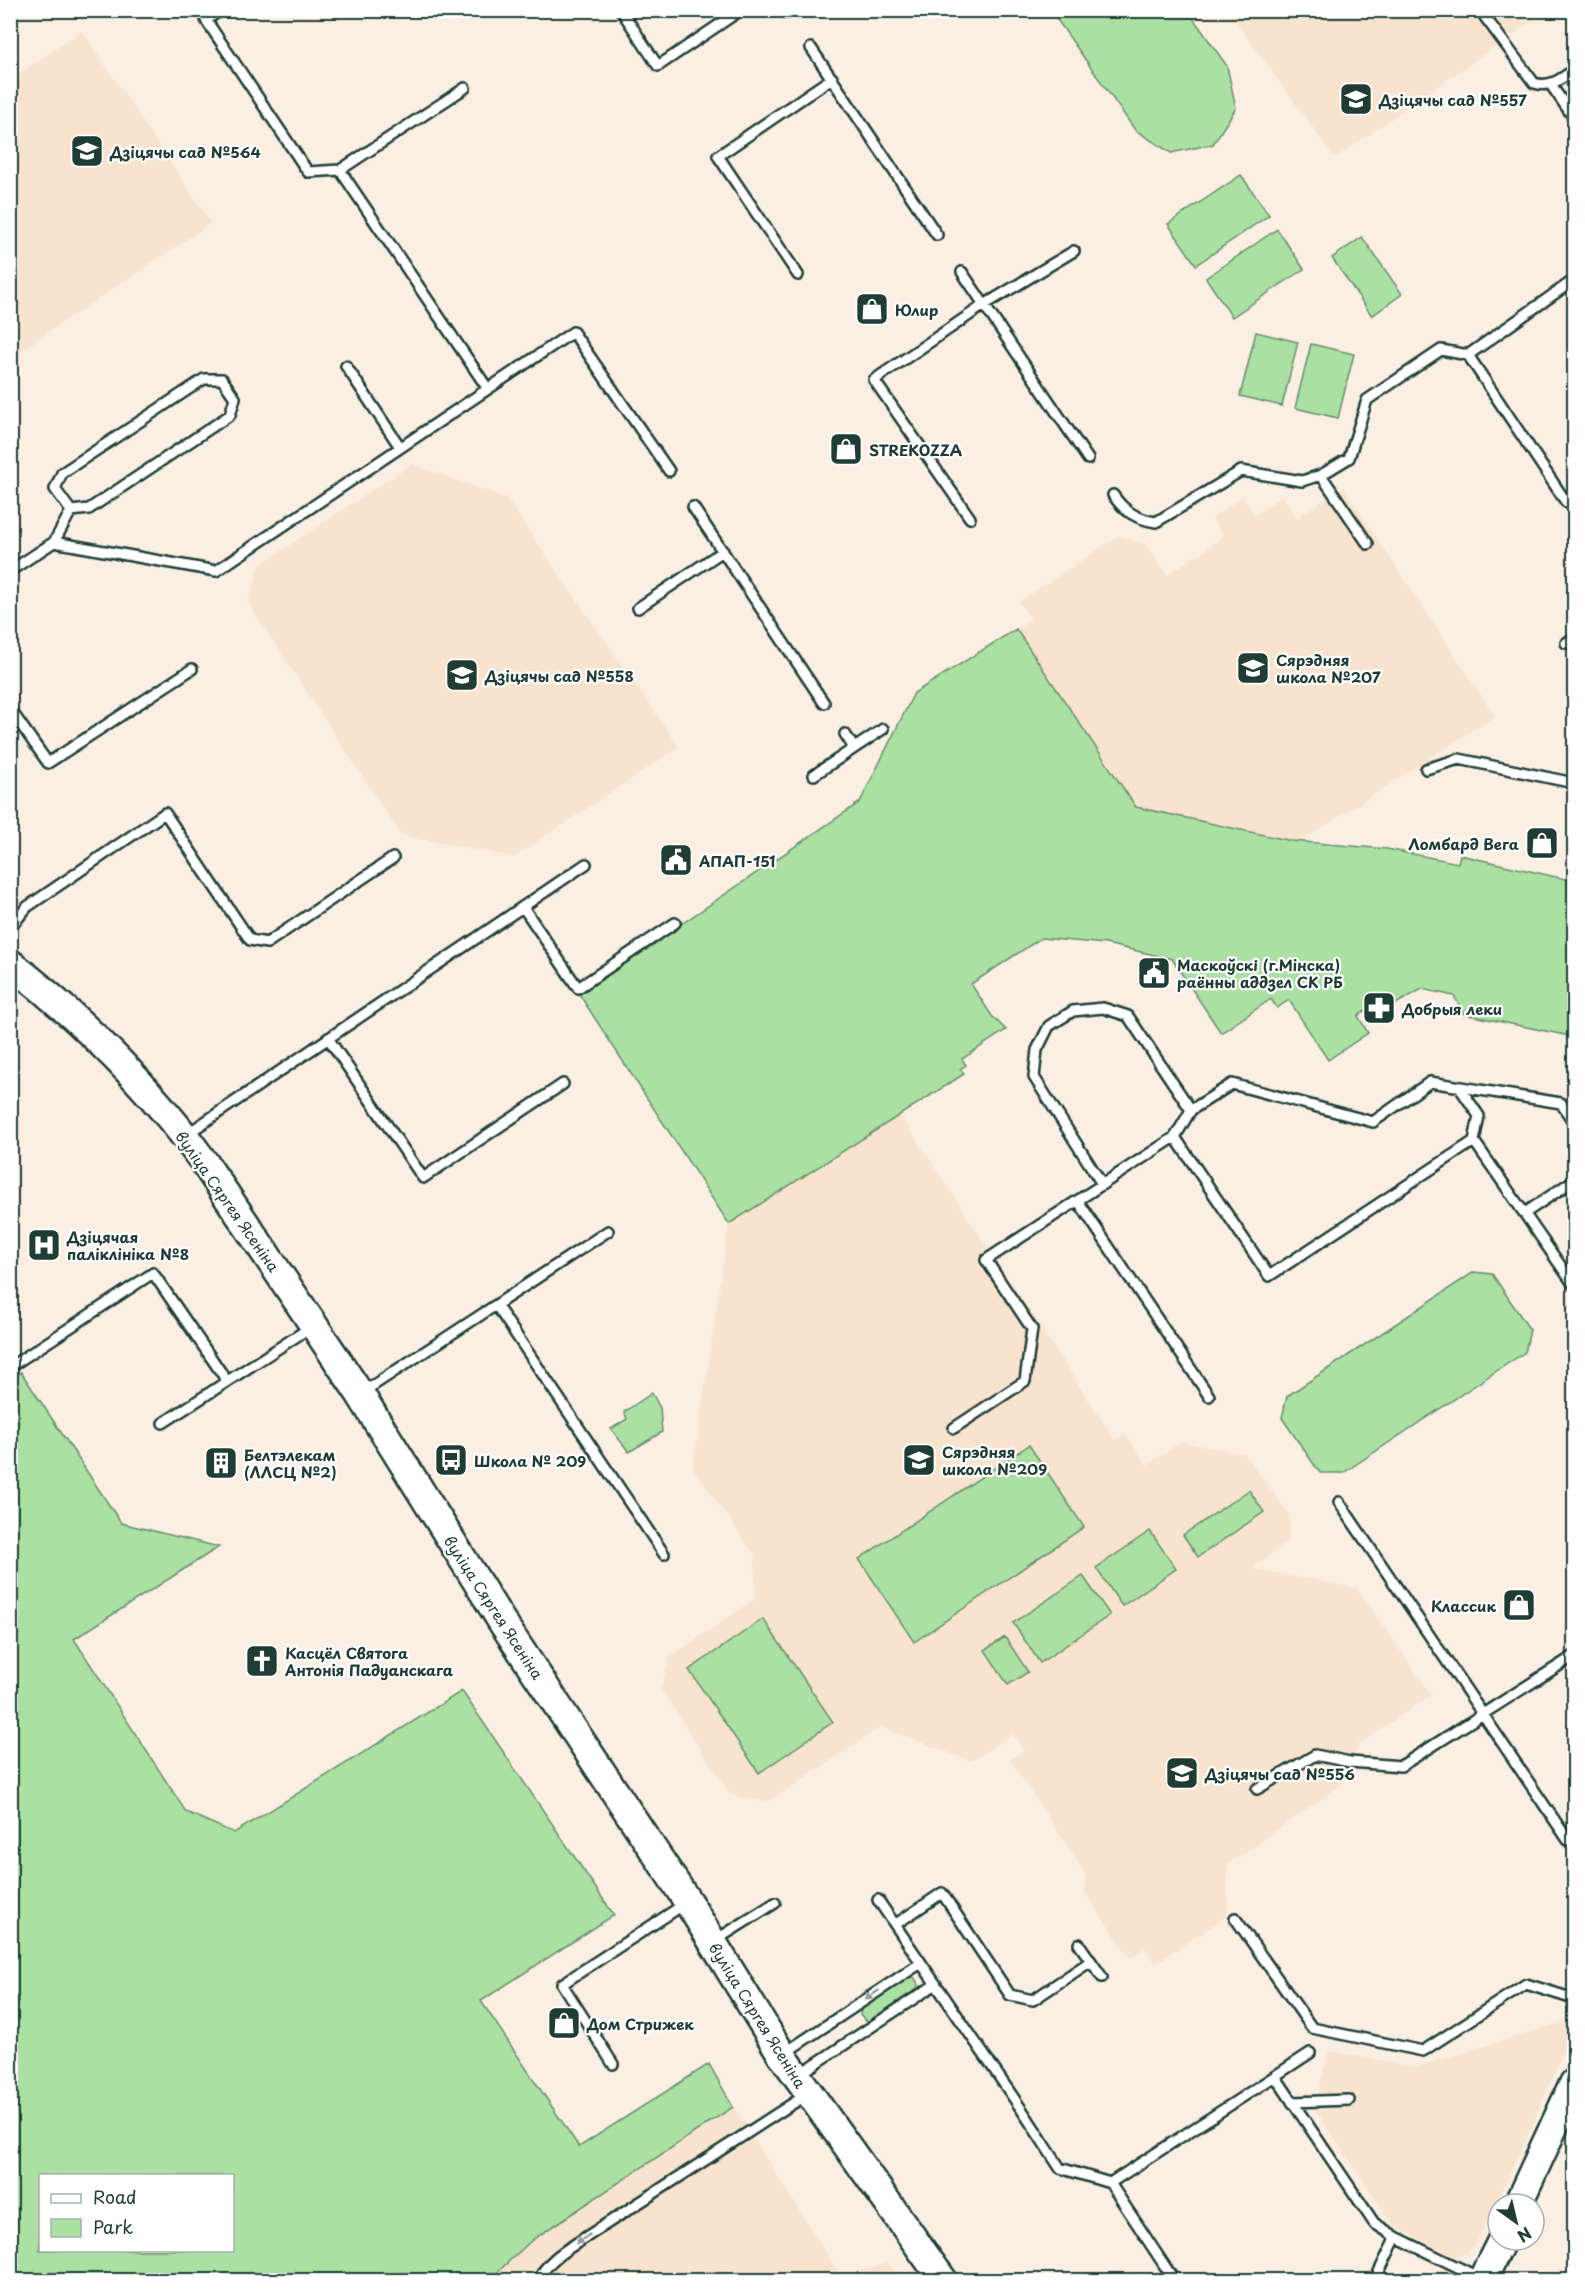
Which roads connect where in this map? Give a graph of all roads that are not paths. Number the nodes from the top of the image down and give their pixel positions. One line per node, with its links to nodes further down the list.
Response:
1 (221, 10): 11 (lane)
2 (621, 10): 3 (lane)
3 (741, 10)
4 (1485, 17): 8 (lane)
5 (811, 48): 7 (lane)
6 (1575, 70): 8 (lane)
7 (832, 78): 12 (lane); 15 (lane)
8 (1551, 85): 10 (lane)
9 (465, 87): 11 (lane)
10 (1575, 118)
11 (340, 170): 20 (lane)
12 (937, 235)
13 (1074, 251): 17 (lane)
14 (962, 272): 17 (lane)
15 (798, 275)
16 (1575, 280): 18 (lane)
17 (984, 305): 22 (lane); 29 (lane)
18 (1468, 355): 24 (lane); 26 (lane)
19 (346, 366): 21 (lane)
20 (488, 388): 21 (lane); 23 (lane)
21 (400, 447): 30 (lane)
22 (1088, 459)
23 (669, 471)
24 (1321, 476): 25 (lane); 31 (lane)
25 (1113, 495)
26 (1575, 506)
27 (693, 507): 32 (lane)
28 (70, 511): 28 (lane); 30 (lane)
29 (969, 518)
30 (54, 543): 33 (lane)
31 (1368, 544)
32 (723, 551): 34 (lane); 38 (lane)
33 (10, 571)
34 (639, 608)
35 (1575, 638): 36 (lane)
36 (1566, 644)
37 (192, 669): 39 (lane)
38 (824, 703)
39 (10, 709)
40 (883, 729): 42 (lane)
41 (845, 734): 42 (lane)
42 (854, 748): 44 (lane)
43 (1426, 769): 45 (lane)
44 (814, 775)
45 (1575, 783)
46 (393, 858): 50 (lane)
47 (586, 864): 48 (lane)
48 (523, 907): 49 (lane); 52 (lane)
49 (675, 923)
50 (10, 928)
51 (10, 963): 57 (main road, вуліца Сяргея Ясеніна)
52 (328, 1038): 53 (lane); 57 (lane)
53 (563, 1084)
54 (1460, 1088): 55 (lane); 56 (lane); 59 (lane)
55 (1191, 1110): 58 (lane); 61 (lane)
56 (1575, 1123)
57 (185, 1135): 67 (main road, вуліца Сяргея Ясеніна)
58 (1175, 1137): 59 (lane); 61 (lane)
59 (1474, 1141): 63 (lane)
60 (1575, 1180): 63 (lane)
61 (1102, 1184): 62 (lane)
62 (1078, 1200): 71 (lane); 73 (lane)
63 (1525, 1213): 65 (lane)
64 (608, 1231): 66 (lane)
65 (1575, 1285)
66 (495, 1305): 70 (lane); 75 (lane)
67 (314, 1326): 69 (lane); 70 (main road, вуліца Сяргея Ясеніна)
68 (10, 1367): 69 (lane)
69 (227, 1381): 72 (lane)
70 (360, 1394): 81 (main road, вуліца Сяргея Ясеніна)
71 (1209, 1396)
72 (163, 1424)
73 (954, 1428)
74 (1339, 1502): 77 (lane)
75 (664, 1554)
76 (1575, 1656): 77 (lane)
77 (1482, 1713): 78 (lane); 79 (lane)
78 (1257, 1789)
79 (1568, 1840)
80 (878, 1900): 84 (lane)
81 (687, 1902): 85 (main road, вуліца Сяргея Ясеніна); 93 (lane)
82 (775, 1903): 85 (lane)
83 (1235, 1918): 91 (lane)
84 (896, 1924): 87 (lane); 88 (lane)
85 (712, 1942): 94 (main road, вуліца Сяргея Ясеніна)
86 (1079, 1944): 87 (lane)
87 (1091, 1961): 89 (lane)
88 (921, 1963): 90 (lane); 94 (lane, one-way to 94)
89 (1102, 1977)
90 (936, 1984): 94 (lane); 99 (lane)
91 (1575, 1999)
92 (1310, 2053): 95 (lane)
93 (613, 2064)
94 (795, 2075): 103 (lane, one-way to 103); 104 (main road, вуліца Сяргея Ясеніна)
95 (1275, 2076): 98 (lane); 99 (lane)
96 (1575, 2083): 100 (main road)
97 (1349, 2100): 98 (lane)
98 (1292, 2102): 101 (lane)
99 (1110, 2183): 105 (lane)
100 (1524, 2192)
101 (1396, 2237): 106 (lane); 107 (lane)
102 (1496, 2252): 107 (main road)
103 (539, 2280)
104 (944, 2280)
105 (1174, 2280)
106 (1376, 2280)
107 (1483, 2280)

